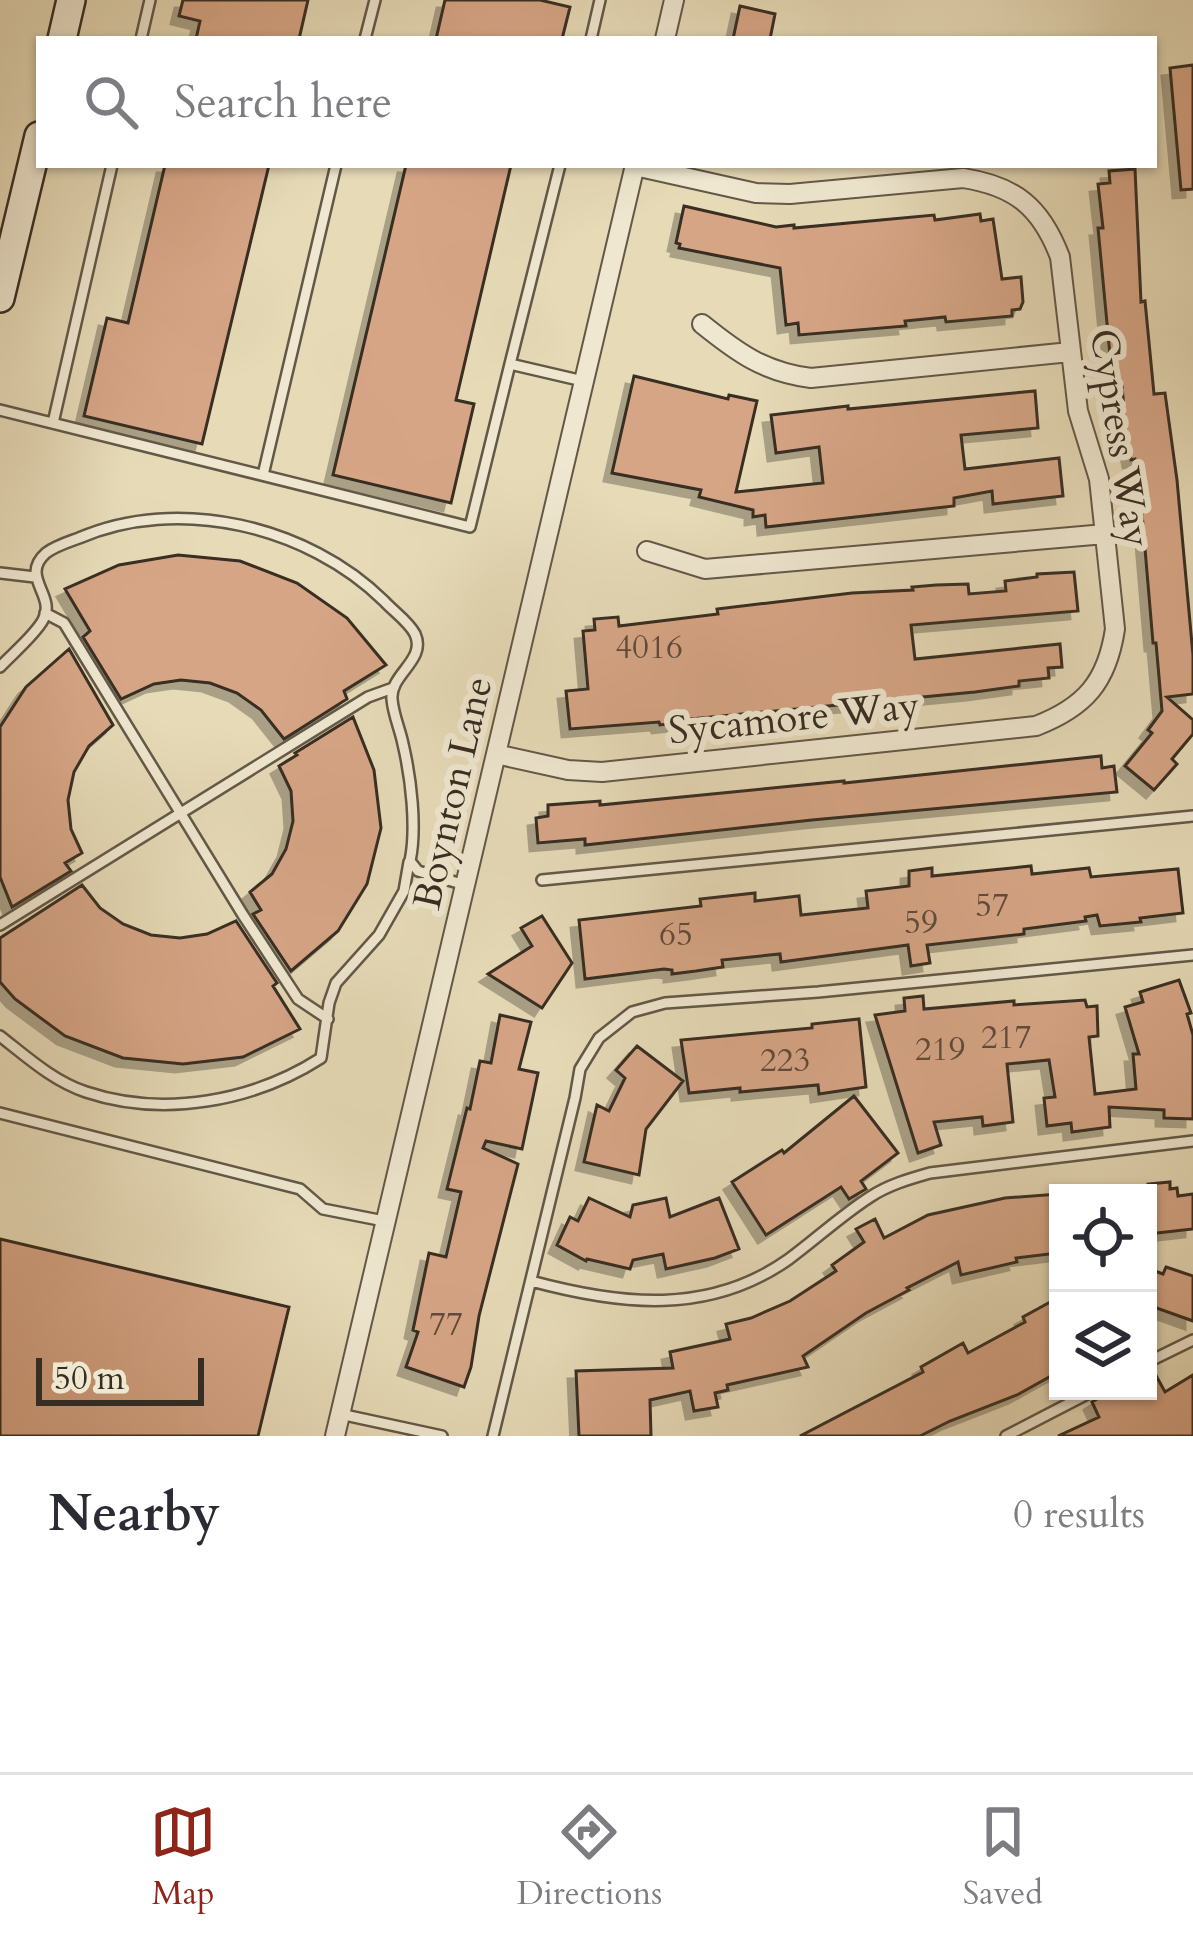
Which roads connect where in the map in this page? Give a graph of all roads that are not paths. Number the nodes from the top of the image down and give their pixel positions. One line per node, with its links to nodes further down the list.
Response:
1 (70, 0): 6 (main road)
2 (150, 0): 7 (lane)
3 (374, 0): 8 (lane)
4 (600, 0): 9 (lane)
5 (674, 0): 10 (street)
6 (63, 36)
7 (142, 36)
8 (366, 36)
9 (592, 36)
10 (666, 36)
11 (36, 148): 17 (main road)
12 (111, 168): 23 (lane)
13 (335, 168): 24 (lane)
14 (559, 168): 20 (lane)
15 (634, 168): 21 (street, Boynton Lane)
16 (648, 168): 19 (street, Cypress Way)
17 (0, 298)
18 (702, 324): 19 (street)
19 (1070, 352): 25 (street, Cypress Way)
20 (510, 364): 21 (lane); 24 (lane)
21 (584, 381): 33 (street, Boynton Lane)
22 (0, 410): 23 (lane)
23 (53, 423): 24 (lane)
24 (263, 475)
25 (1105, 534): 26 (street); 32 (street, Cypress Way)
26 (646, 551)
27 (0, 573): 28 (lane)
28 (35, 577): 29 (lane); 31 (lane)
29 (45, 613): 30 (lane); 34 (lane)
30 (0, 667)
31 (392, 688): 34 (lane); 36 (lane)
32 (1090, 693): 33 (street, Sycamore Way)
33 (496, 754): 38 (street, Boynton Lane)
34 (181, 813): 39 (lane); 41 (lane)
35 (1193, 816): 37 (lane)
36 (410, 861): 38 (lane); 41 (lane)
37 (542, 880)
38 (465, 885): 45 (street, Boynton Lane)
39 (0, 925)
40 (1193, 955): 46 (lane)
41 (328, 1019): 42 (lane)
42 (0, 1036)
43 (0, 1112): 45 (lane)
44 (1193, 1141): 46 (lane)
45 (385, 1222): 50 (street, Boynton Lane)
46 (531, 1281): 53 (lane)
47 (1193, 1340): 48 (lane)
48 (1157, 1358)
49 (1076, 1400): 54 (lane)
50 (340, 1414): 51 (street, Boynton Lane); 52 (lane)
51 (335, 1436)
52 (442, 1436)
53 (494, 1436)
54 (1006, 1436)

